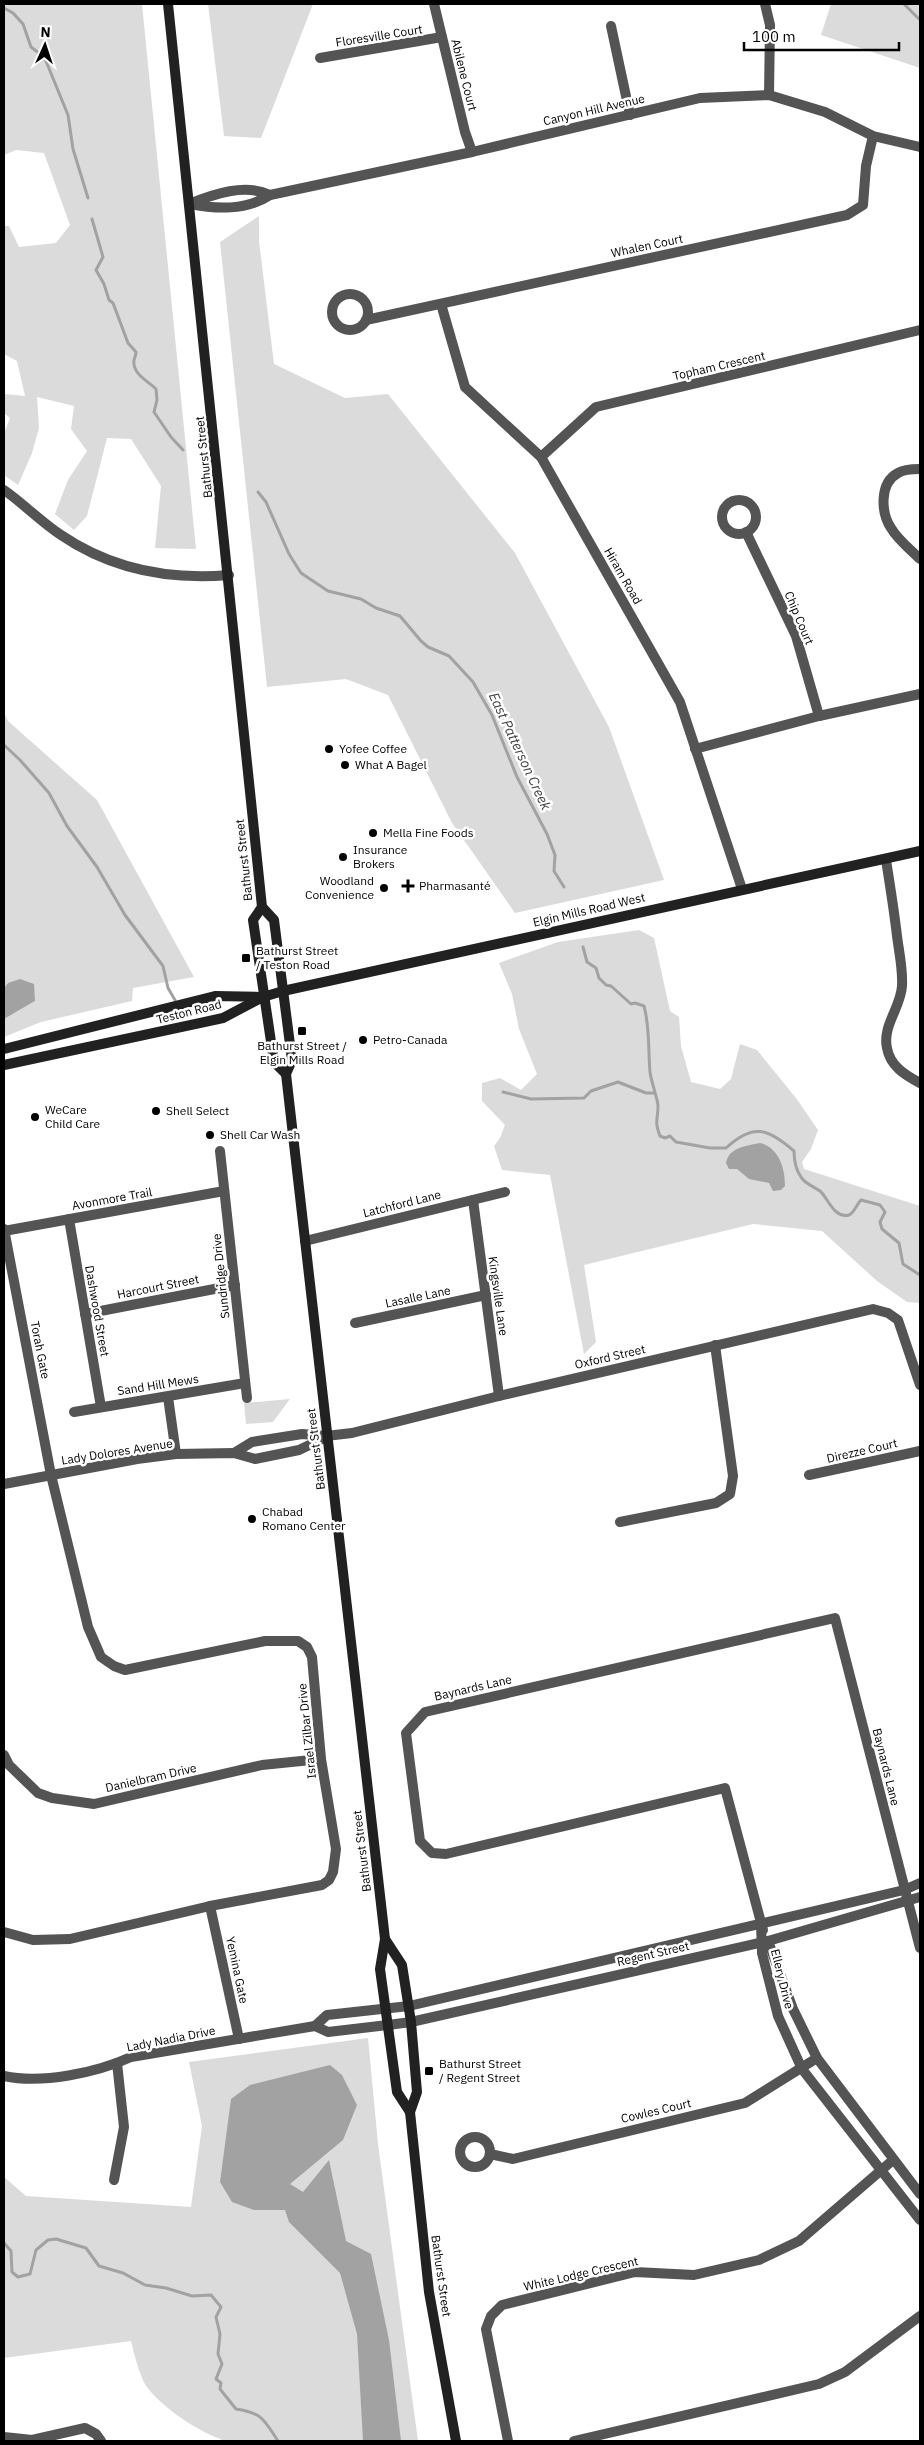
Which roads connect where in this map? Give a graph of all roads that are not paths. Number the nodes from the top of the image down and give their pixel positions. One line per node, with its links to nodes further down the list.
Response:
1 (168, 4): 13 (main road, Bathurst Street)
2 (434, 4): 5 (street, Abilene Court)
3 (765, 4): 7 (street)
4 (610, 26): 8 (street)
5 (442, 37): 6 (street, Floresville Court); 11 (street, Abilene Court)
6 (320, 58)
7 (769, 95): 8 (street, Canyon Hill Avenue); 9 (street, Canyon Hill Avenue)
8 (630, 115): 11 (street, Canyon Hill Avenue)
9 (873, 136): 10 (street, Canyon Hill Avenue); 14 (street, Whalen Court)
10 (920, 147)
11 (472, 152): 12 (street, Canyon Hill Avenue)
12 (270, 195): 13 (street, Canyon Hill Avenue); 13 (street, Canyon Hill Avenue)
13 (189, 204): 22 (main road, Bathurst Street)
14 (440, 304): 15 (street, Whalen Court); 17 (street, Hiram Road)
15 (366, 320)
16 (920, 330): 17 (street, Topham Crescent)
17 (542, 457): 25 (street, Hiram Road)
18 (920, 468): 21 (street)
19 (4, 490): 22 (street)
20 (746, 532): 24 (street, Chip Court)
21 (920, 559)
22 (229, 575): 29 (main road, Bathurst Street)
23 (920, 694): 24 (street)
24 (819, 716): 25 (street)
25 (695, 749): 28 (street, Hiram Road)
26 (920, 851): 27 (main road, Elgin Mills Road West)
27 (886, 860): 28 (main road, Elgin Mills Road West); 35 (street)
28 (742, 889): 30 (main road, Elgin Mills Road West)
29 (262, 907): 30 (main road, Bathurst Street); 31 (main road, Bathurst Street)
30 (283, 991): 31 (main road, Elgin Mills Road West); 34 (main road, Bathurst Street)
31 (263, 997): 32 (main road, Teston Road); 33 (main road, Teston Road); 34 (main road, Bathurst Street)
32 (4, 1049)
33 (4, 1065)
34 (286, 1074): 42 (main road, Bathurst Street)
35 (920, 1083)
36 (220, 1151): 37 (street, Sundridge Drive)
37 (224, 1191): 40 (street, Avonmore Trail); 43 (street, Sundridge Drive)
38 (505, 1192): 39 (street, Latchford Lane)
39 (473, 1200): 42 (street, Latchford Lane); 44 (street, Kingsville Lane)
40 (69, 1219): 41 (street, Avonmore Trail); 45 (street, Dashwood Street)
41 (4, 1230): 59 (street, Torah Gate)
42 (305, 1241): 55 (main road, Bathurst Street)
43 (235, 1286): 45 (street, Harcourt Street); 48 (street, Sundridge Drive)
44 (486, 1295): 46 (street, Lasalle Lane); 50 (street, Kingsville Lane)
45 (85, 1314): 53 (street, Dashwood Street)
46 (355, 1323)
47 (715, 1345): 49 (street, Oxford Street); 50 (street, Oxford Street); 62 (street)
48 (245, 1383): 51 (street, Sand Hill Mews); 52 (street, Sundridge Drive)
49 (920, 1385)
50 (499, 1396): 55 (street, Oxford Street)
51 (168, 1397): 53 (street, Sand Hill Mews); 58 (street)
52 (247, 1398)
53 (101, 1406): 54 (street, Sand Hill Mews)
54 (74, 1412)
55 (326, 1436): 57 (street, Lady Dolores Avenue); 57 (street, Lady Dolores Avenue); 72 (main road, Bathurst Street)
56 (920, 1451): 60 (street, Direzze Court)
57 (234, 1453): 58 (street, Lady Dolores Avenue)
58 (176, 1454): 59 (street, Lady Dolores Avenue)
59 (51, 1475): 61 (street, Lady Dolores Avenue); 64 (street, Israel Zilbar Drive)
60 (810, 1475)
61 (4, 1484)
62 (620, 1522)
63 (4, 1755): 64 (street, Danielbram Drive)
64 (321, 1759): 69 (street, Israel Zilbar Drive)
65 (920, 1883): 66 (street, Regent Street)
66 (904, 1890): 68 (street); 70 (street, Regent Street); 70 (street, Baynards Lane)
67 (920, 1898): 68 (street, Regent Street)
68 (907, 1903): 73 (street, Regent Street); 74 (street)
69 (210, 1906): 71 (street, Israel Zilbar Drive); 80 (street, Yemina Gate)
70 (761, 1924): 73 (street, Ellery Drive); 75 (street, Regent Street)
71 (4, 1932)
72 (385, 1939): 75 (main road, Bathurst Street); 76 (main road, Bathurst Street)
73 (765, 1942): 77 (street, Regent Street); 81 (street, Ellery Drive); 83 (street, Ellery Drive)
74 (920, 1948)
75 (408, 2006): 76 (street, Lady Nadia Drive); 77 (main road, Bathurst Street)
76 (386, 2009): 78 (main road, Bathurst Street); 79 (street, Lady Nadia Drive)
77 (411, 2022): 78 (street, Regent Street); 85 (main road, Bathurst Street)
78 (388, 2025): 79 (street, Lady Nadia Drive); 85 (main road, Bathurst Street)
79 (315, 2026): 80 (street, Lady Nadia Drive)
80 (239, 2039): 82 (street, Lady Nadia Drive)
81 (818, 2058): 83 (street, Cowles Court); 87 (street, Ellery Drive)
82 (117, 2063): 84 (street, Lady Nadia Drive); 89 (street)
83 (802, 2069): 86 (street, Cowles Court); 88 (street, Ellery Drive)
84 (4, 2076)
85 (410, 2112): 95 (main road, Bathurst Street)
86 (490, 2154)
87 (893, 2160): 88 (street, White Lodge Crescent); 90 (street, Ellery Drive)
88 (880, 2171): 91 (street, Ellery Drive); 96 (street, White Lodge Crescent)
89 (114, 2180)
90 (920, 2194)
91 (920, 2220)
92 (920, 2316): 97 (street)
93 (4, 2437): 94 (street)
94 (101, 2441)
95 (456, 2441)
96 (508, 2441)
97 (574, 2441)

